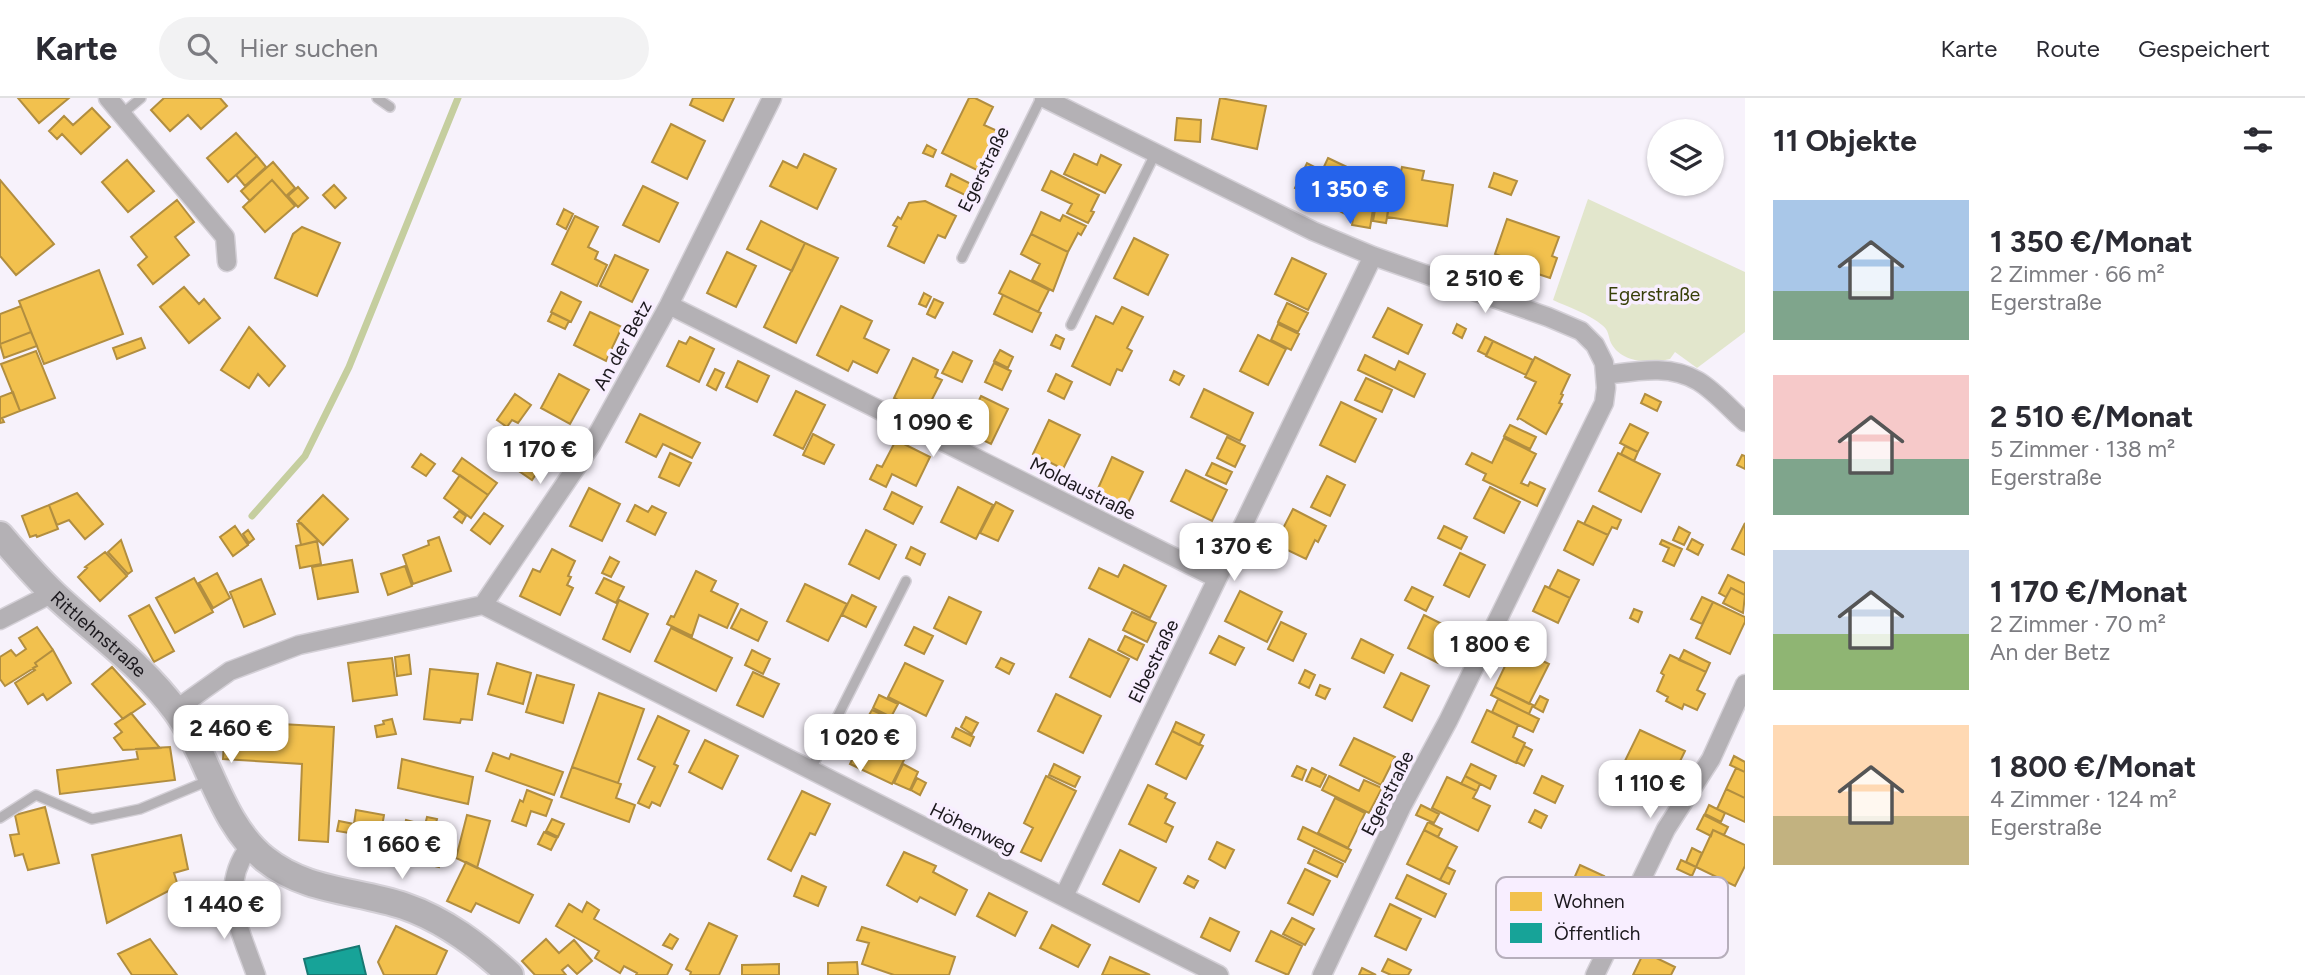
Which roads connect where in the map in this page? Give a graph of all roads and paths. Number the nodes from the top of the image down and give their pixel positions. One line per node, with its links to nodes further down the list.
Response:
1 (108, 98): 7 (street)
2 (141, 98): 7 (lane)
3 (377, 98): 6 (lane)
4 (772, 98): 12 (street, An der Betz)
5 (1042, 98): 8 (street, Egerstraße); 10 (lane, Egerstraße)
6 (390, 107)
7 (122, 114): 11 (street)
8 (1154, 154): 9 (street, Egerstraße); 13 (lane)
9 (1373, 256): 14 (street, Egerstraße); 17 (street, Elbestraße)
10 (962, 258)
11 (227, 262)
12 (668, 305): 17 (street, Moldaustraße); 20 (street, An der Betz)
13 (1071, 326)
14 (1605, 375): 15 (street); 34 (street, Egerstraße)
15 (1745, 422)
16 (0, 535): 19 (street, Rittlehnstraße)
17 (1216, 578): 29 (street, Elbestraße)
18 (905, 581): 24 (lane)
19 (53, 593): 21 (street); 23 (street, Rittlehnstraße)
20 (483, 605): 23 (street); 24 (street, Höhenweg)
21 (0, 620)
22 (1745, 684): 28 (street)
23 (175, 710): 25 (street, Rittlehnstraße)
24 (810, 771): 29 (street, Höhenweg)
25 (212, 779): 26 (lane); 27 (street, Rittlehnstraße)
26 (0, 818)
27 (250, 846): 31 (street); 32 (street, Rittlehnstraße)
28 (1643, 877)
29 (1064, 896): 33 (street, Höhenweg)
30 (1603, 958): 35 (street)
31 (256, 975)
32 (510, 975)
33 (1219, 975)
34 (1322, 975)
35 (1595, 975)

